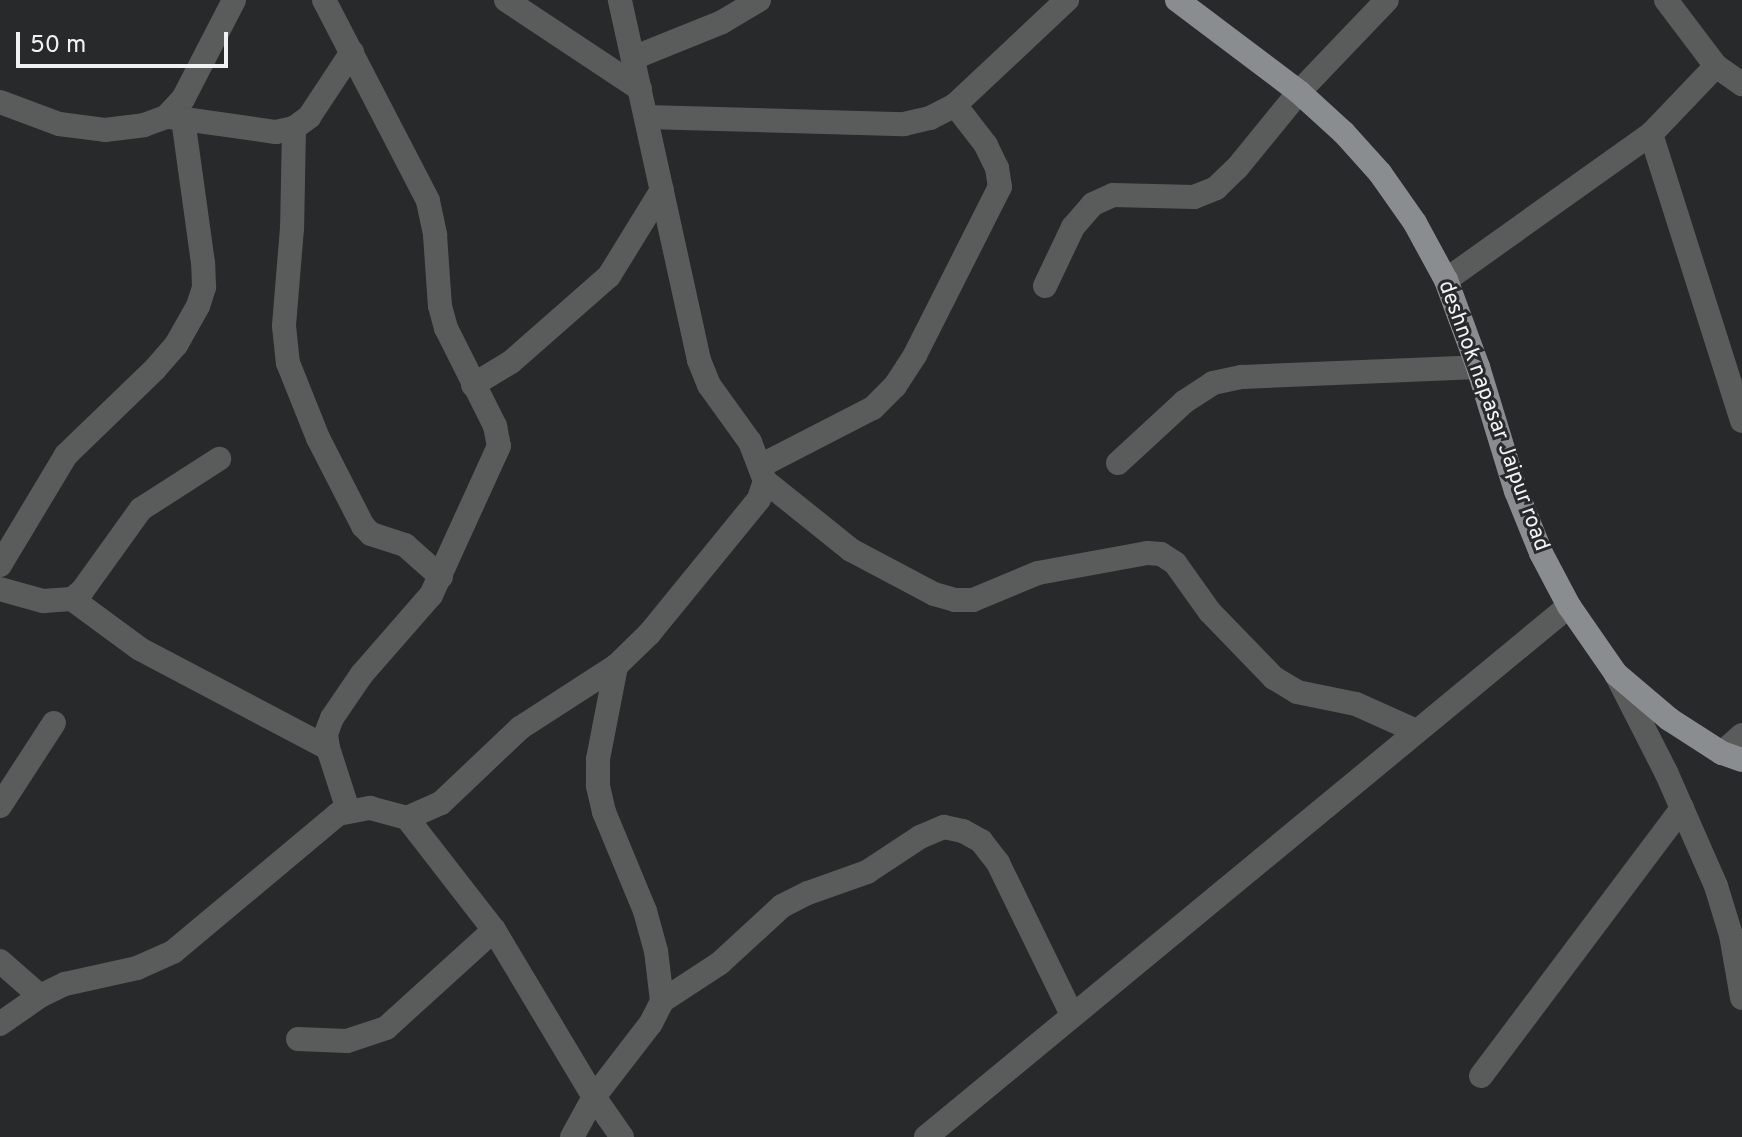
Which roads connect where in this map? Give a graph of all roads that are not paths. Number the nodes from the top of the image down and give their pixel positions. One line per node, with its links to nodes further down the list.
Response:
1 (234, 0): 19 (street)
2 (324, 0): 10 (street)
3 (506, 0): 14 (street)
4 (620, 0): 11 (street)
5 (759, 0): 11 (street)
6 (1067, 0): 17 (street)
7 (1177, 0): 15 (main road, deshnok napasar Jaipur road)
8 (1387, 0): 15 (street)
9 (1670, 2): 12 (street)
10 (352, 52): 20 (street); 26 (street)
11 (633, 58): 14 (street)
12 (1716, 66): 13 (street); 21 (street)
13 (1742, 84)
14 (640, 89): 18 (street)
15 (1299, 92): 23 (main road, deshnok napasar Jaipur road); 24 (street)
16 (0, 102): 19 (street)
17 (955, 105): 18 (street); 30 (street)
18 (646, 117): 22 (street)
19 (174, 118): 20 (street); 31 (street)
20 (294, 128): 32 (street)
21 (1651, 134): 23 (street); 27 (street)
22 (662, 190): 26 (street); 30 (street)
23 (1446, 280): 25 (main road, deshnok napasar Jaipur road)
24 (1045, 286)
25 (1478, 367): 29 (street); 35 (main road, deshnok napasar Jaipur road)
26 (473, 385): 32 (street)
27 (1742, 421)
28 (219, 459): 34 (street)
29 (1118, 463)
30 (763, 474): 36 (street); 39 (street)
31 (0, 565)
32 (441, 577): 41 (street)
33 (0, 589): 34 (street)
34 (72, 599): 41 (street)
35 (1569, 606): 37 (main road, deshnok napasar Jaipur road); 39 (street)
36 (616, 666): 46 (street); 51 (street)
37 (1616, 674): 42 (main road, deshnok napasar Jaipur road); 44 (street)
38 (54, 723): 43 (street)
39 (1416, 731): 52 (street)
40 (1742, 735): 42 (street)
41 (328, 748): 45 (street)
42 (1732, 756)
43 (0, 806)
44 (1682, 808): 50 (street); 55 (street)
45 (348, 810): 46 (street); 49 (street)
46 (407, 818): 47 (street)
47 (494, 930): 54 (street); 56 (street)
48 (0, 961): 49 (street)
49 (40, 996): 53 (street)
50 (1742, 998)
51 (662, 1001): 52 (street); 56 (street)
52 (1072, 1015): 59 (street)
53 (0, 1024)
54 (298, 1039)
55 (1481, 1076)
56 (594, 1097): 57 (street); 58 (street)
57 (572, 1137)
58 (622, 1137)
59 (926, 1137)

